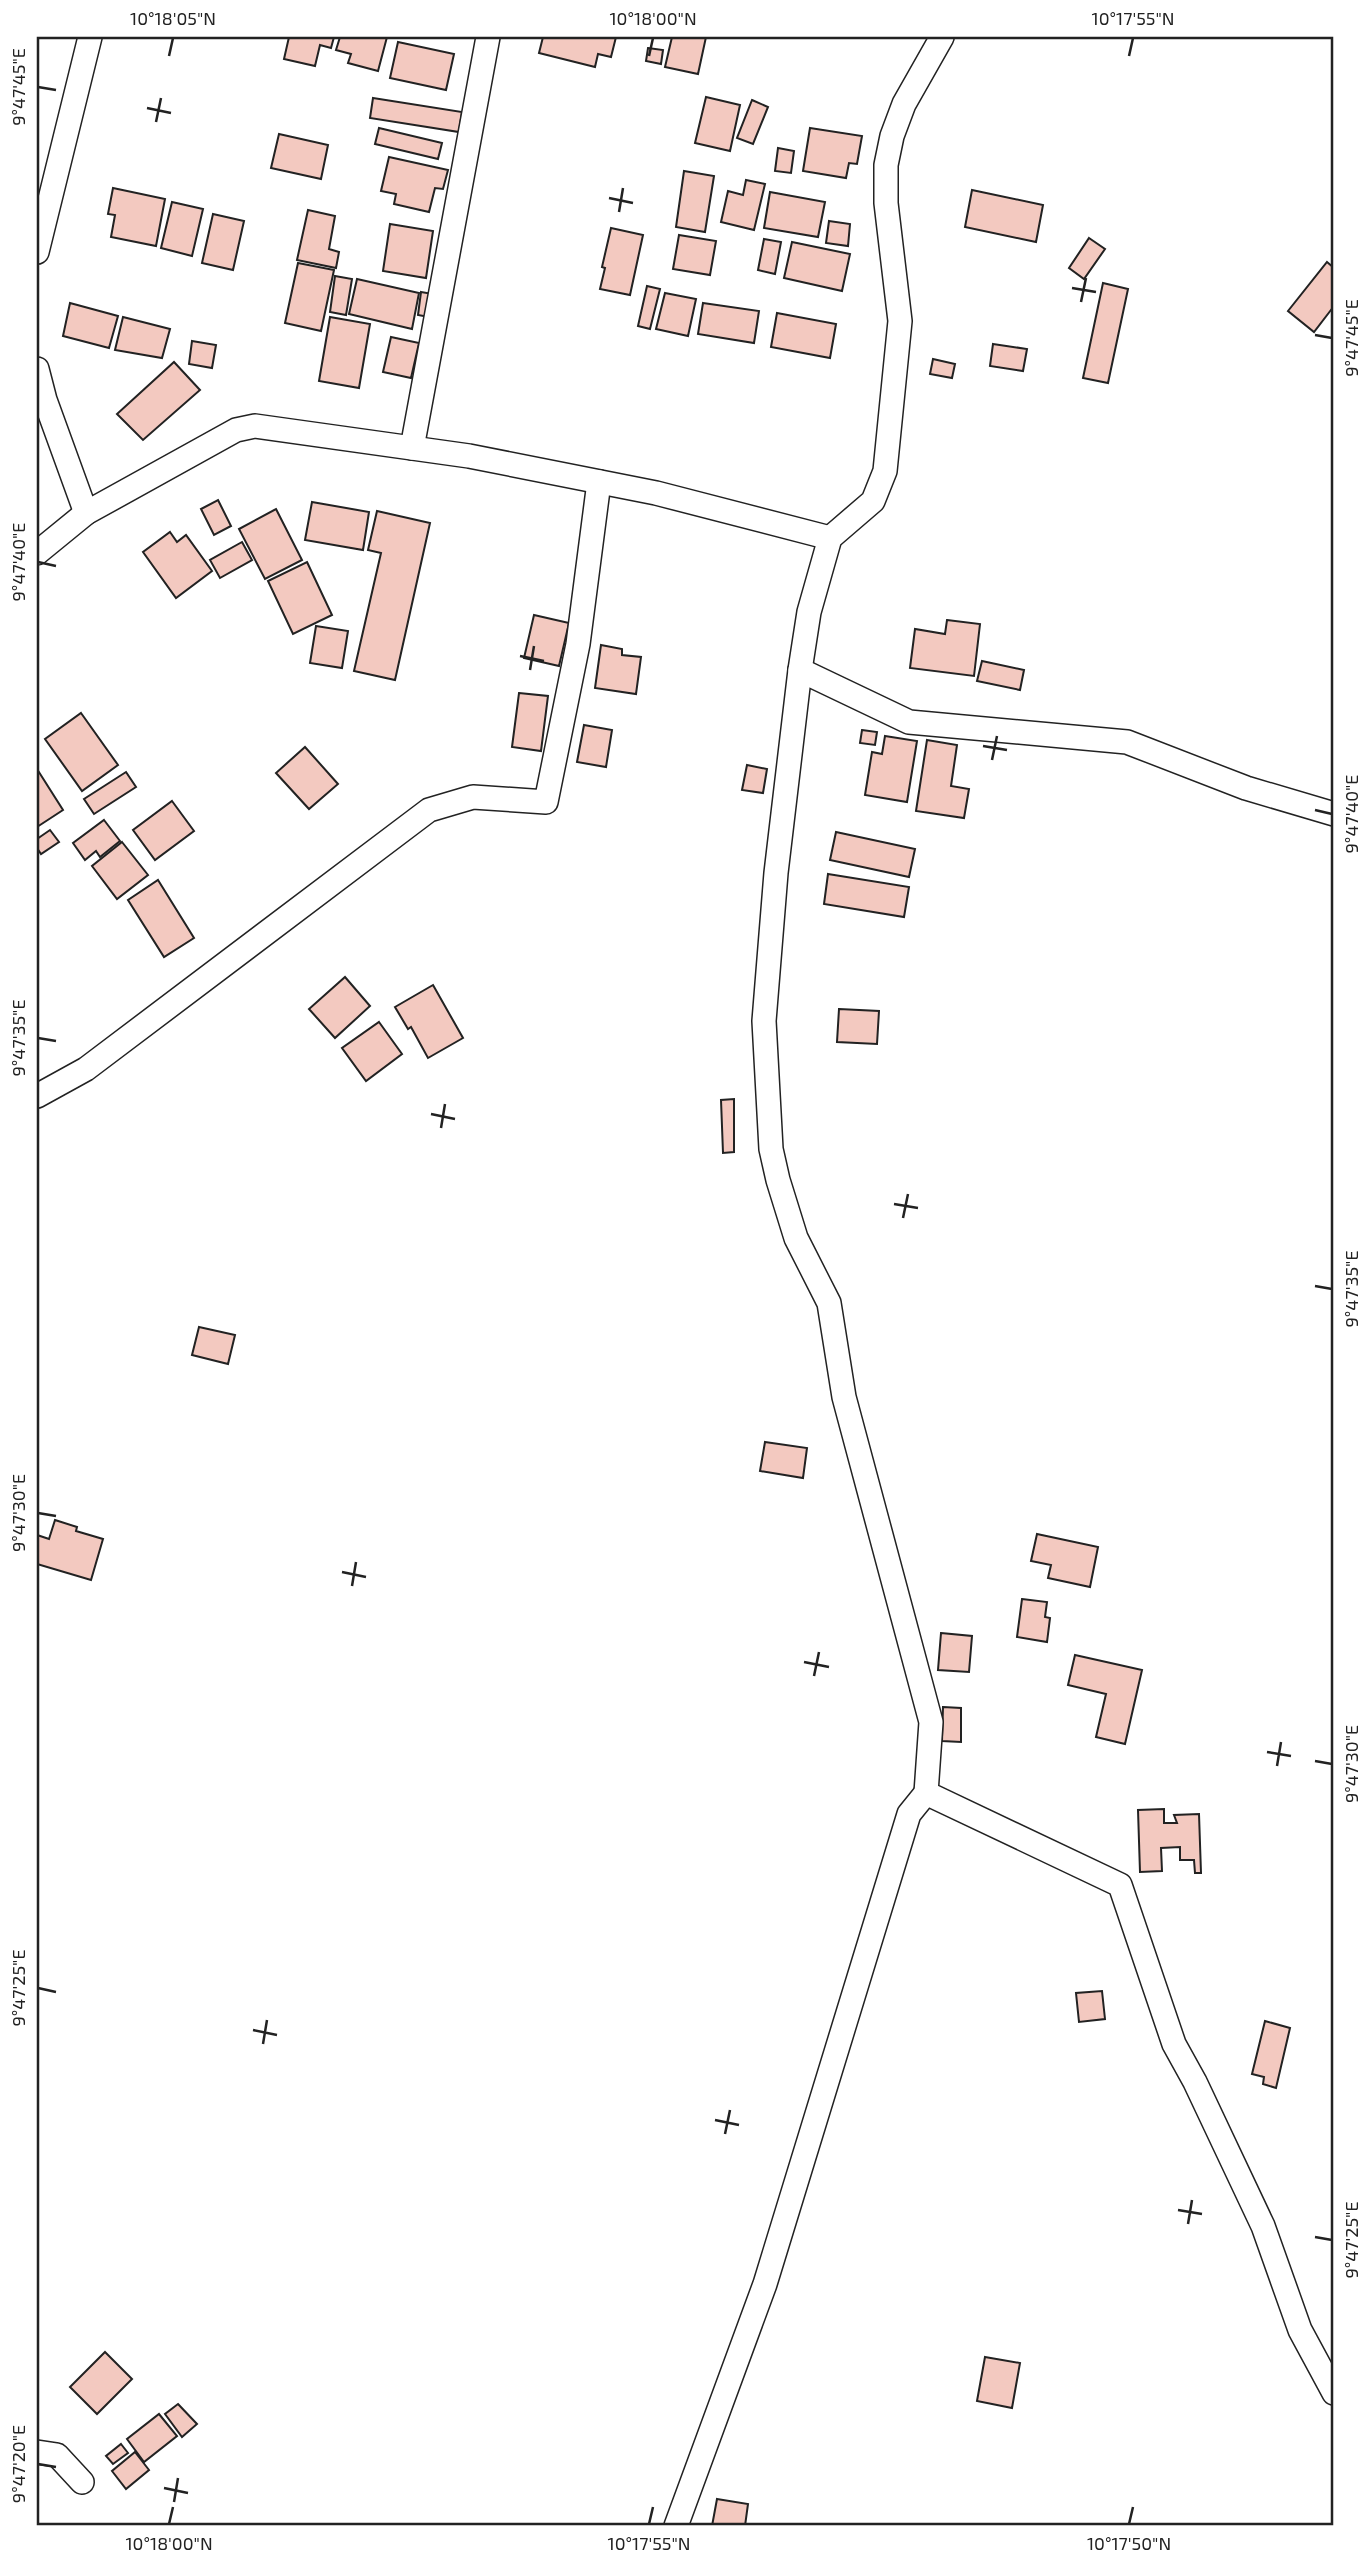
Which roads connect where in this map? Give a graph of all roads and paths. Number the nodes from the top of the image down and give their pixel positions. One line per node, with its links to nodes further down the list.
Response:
1 (90, 37): 4 (street)
2 (488, 37): 6 (street)
3 (942, 37): 9 (street)
4 (37, 252)
5 (37, 369): 8 (street)
6 (412, 448): 7 (street); 8 (street)
7 (599, 482): 9 (street); 13 (street)
8 (86, 513): 10 (street)
9 (830, 538): 11 (street)
10 (37, 553)
11 (800, 670): 12 (street); 14 (street)
12 (1334, 814)
13 (37, 1096)
14 (926, 1793): 15 (street); 18 (street)
15 (1334, 2392)
16 (37, 2452): 17 (street)
17 (82, 2482)
18 (676, 2526)

